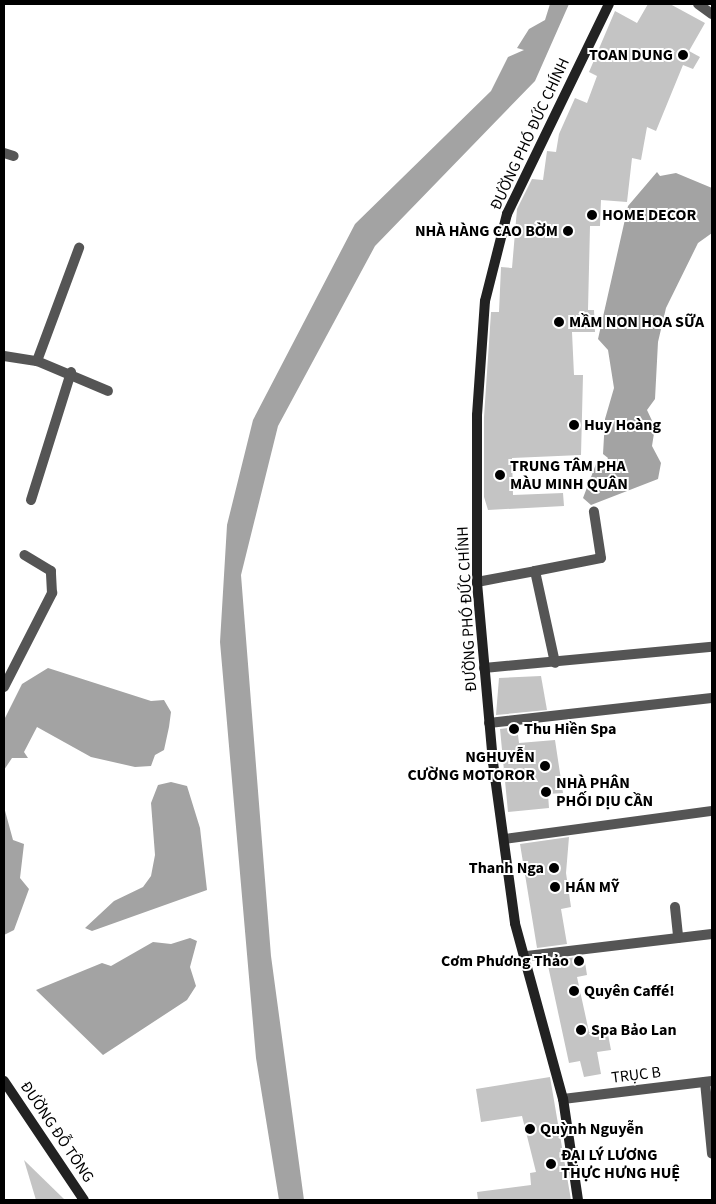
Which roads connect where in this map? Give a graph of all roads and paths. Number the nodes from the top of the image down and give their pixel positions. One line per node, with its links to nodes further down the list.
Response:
1 (609, 4): 13 (main road, ĐƯỜNG PHÓ ĐỨC CHÍNH)
2 (698, 4): 3 (street)
3 (712, 14)
4 (79, 248): 6 (street)
5 (4, 356): 6 (street)
6 (37, 360): 7 (street)
7 (71, 372): 8 (street); 9 (street)
8 (108, 391)
9 (31, 500)
10 (594, 512): 12 (street)
11 (24, 555): 17 (street)
12 (535, 572): 13 (street); 15 (street)
13 (477, 582): 16 (main road, ĐƯỜNG PHÓ ĐỨC CHÍNH)
14 (712, 647): 15 (street)
15 (555, 663): 16 (street)
16 (484, 668): 19 (main road, ĐƯỜNG PHÓ ĐỨC CHÍNH)
17 (4, 687)
18 (712, 698): 19 (street)
19 (490, 723): 21 (main road, ĐƯỜNG PHÓ ĐỨC CHÍNH)
20 (712, 812): 21 (street)
21 (504, 838): 25 (main road, ĐƯỜNG PHÓ ĐỨC CHÍNH)
22 (675, 907): 24 (street)
23 (712, 934): 24 (street)
24 (678, 938): 25 (street)
25 (527, 956): 28 (main road, ĐƯỜNG PHÓ ĐỨC CHÍNH)
26 (4, 1081): 30 (main road, ĐƯỜNG ĐỖ TÔNG)
27 (708, 1082): 28 (street, TRỤC B); 29 (street)
28 (563, 1099): 31 (main road, ĐƯỜNG PHÓ ĐỨC CHÍNH)
29 (712, 1154)
30 (84, 1200)
31 (578, 1200)

